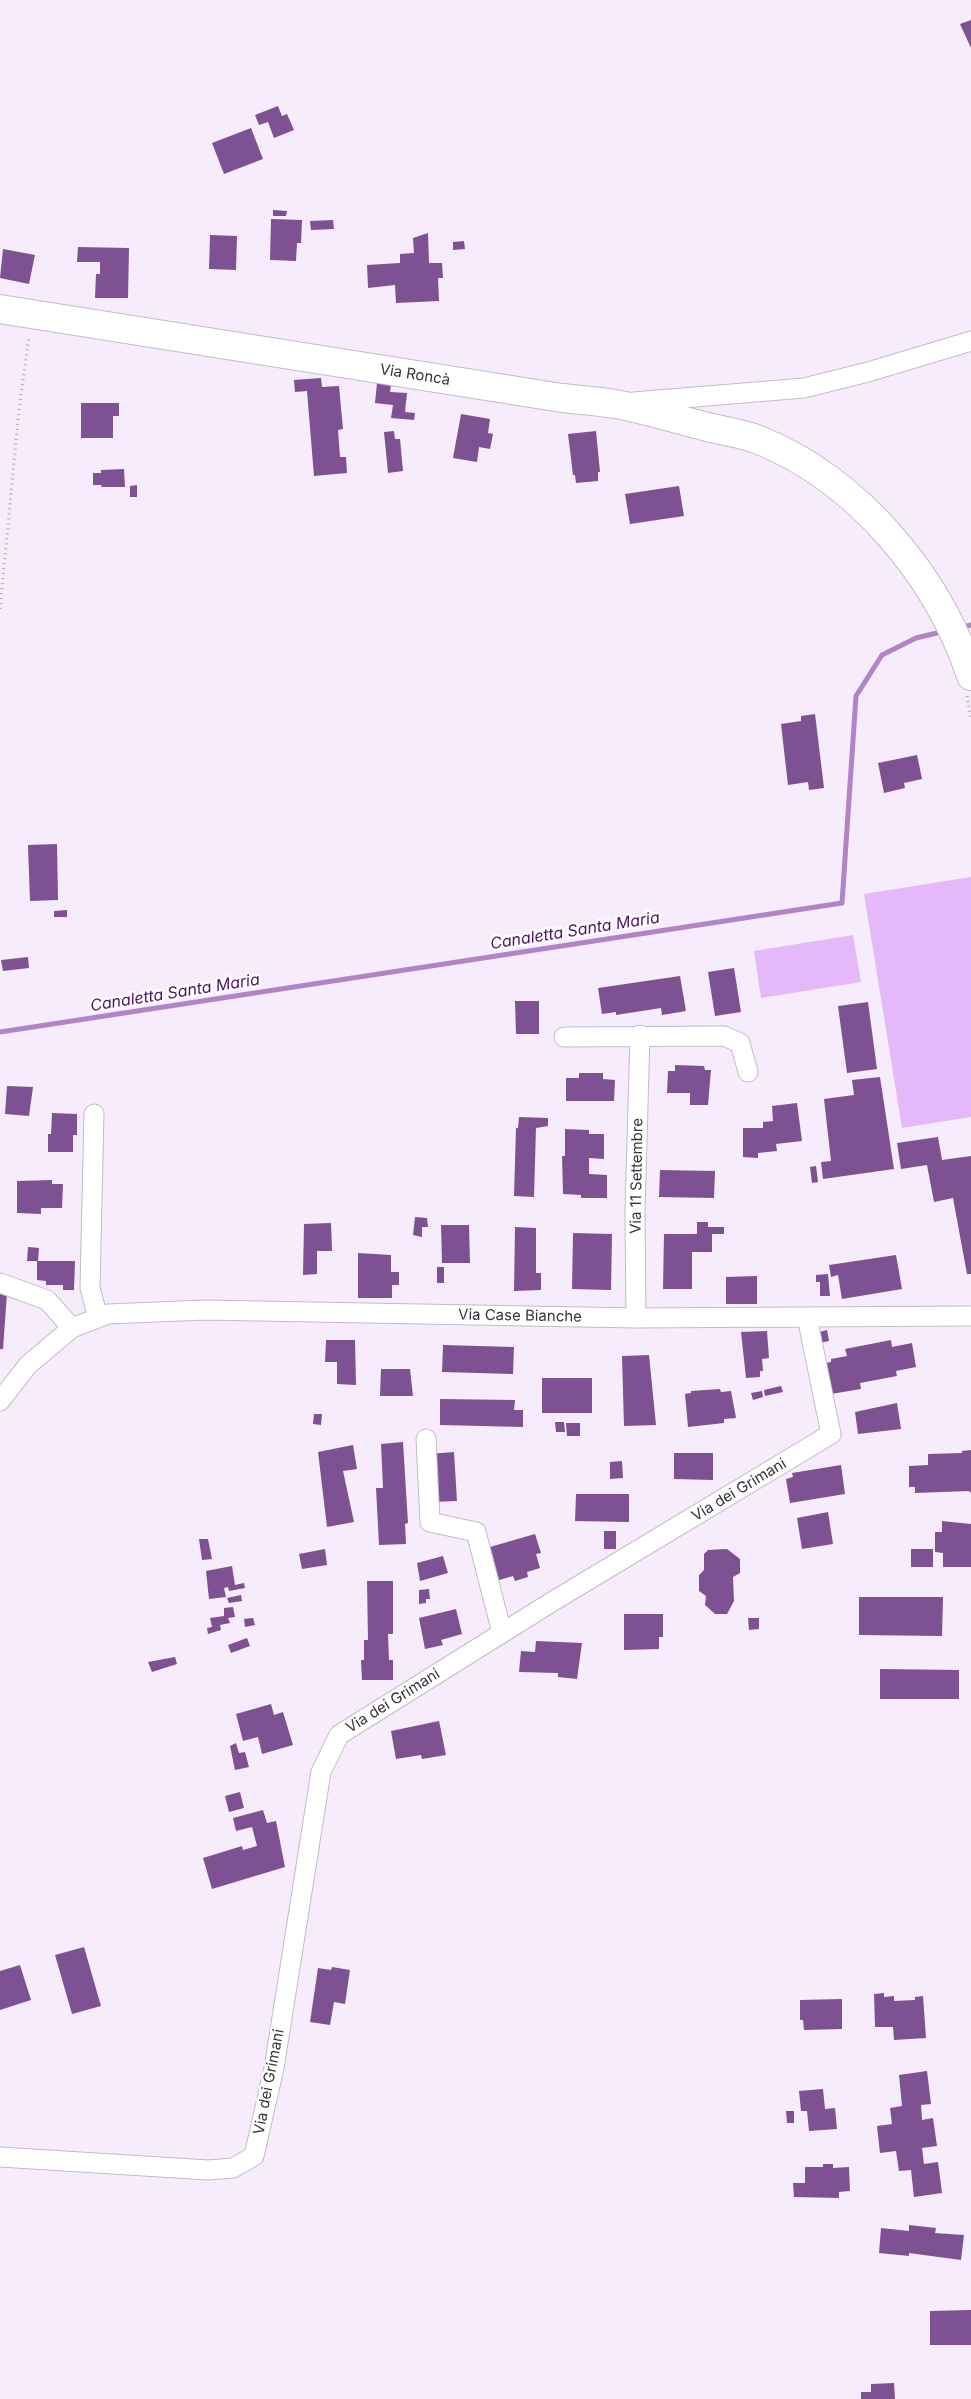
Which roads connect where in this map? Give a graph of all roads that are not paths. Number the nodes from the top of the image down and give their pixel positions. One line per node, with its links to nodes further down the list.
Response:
1 (0, 309): 3 (main road, Via Roncà)
2 (971, 341): 3 (street)
3 (616, 404): 4 (main road, Via Roncà)
4 (969, 686)
5 (640, 1035): 6 (street); 7 (street); 13 (street, Via 11 Settembre)
6 (564, 1037)
7 (748, 1072)
8 (94, 1114): 12 (street)
9 (0, 1283): 14 (street)
10 (971, 1316): 11 (street, Via Case Bianche)
11 (807, 1317): 13 (street, Via Case Bianche); 17 (street, Via dei Grimani)
12 (98, 1318): 13 (street, Via Case Bianche); 14 (street, Via Case Bianche)
13 (636, 1318)
14 (72, 1328): 15 (street, Via Case Bianche)
15 (0, 1401)
16 (426, 1439): 17 (street)
17 (502, 1633): 18 (street, Via dei Grimani)
18 (0, 2157)

